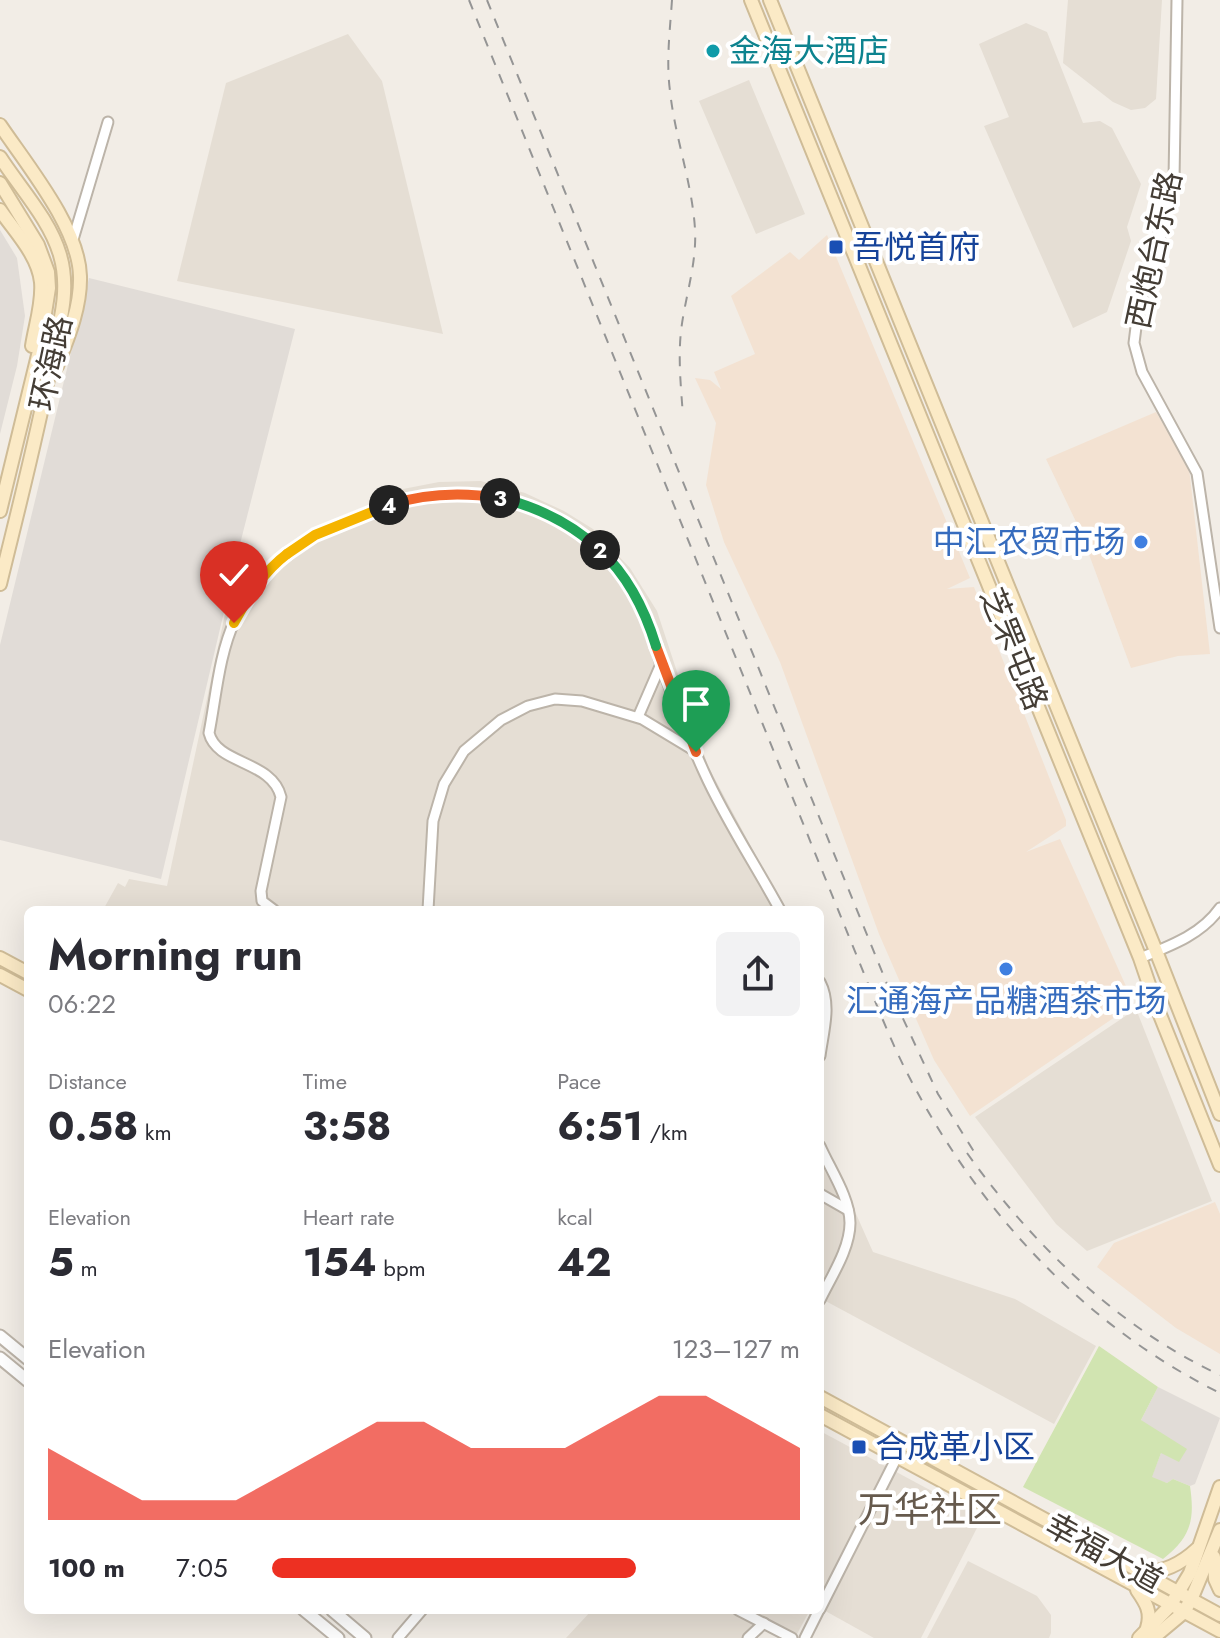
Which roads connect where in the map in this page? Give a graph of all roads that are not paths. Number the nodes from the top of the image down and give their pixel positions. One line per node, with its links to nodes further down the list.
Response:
1 (751, 0): 25 (main road, 芝罘屯路)
2 (770, 0): 23 (main road, 芝罘屯路)
3 (1177, 0): 14 (street, 西炮台东路)
4 (108, 122): 9 (street)
5 (0, 125): 9 (main road)
6 (4, 162): 11 (main road, 环海路)
7 (0, 183): 10 (main road, 环海路)
8 (0, 210): 10 (main road)
9 (72, 243): 11 (main road)
10 (30, 388): 12 (main road, 环海路)
11 (45, 395): 13 (main road, 环海路)
12 (0, 511)
13 (0, 584)
14 (1219, 614): 15 (street, 西炮台东路)
15 (1220, 628)
16 (661, 664): 17 (street); 18 (street); 19 (street)
17 (638, 717): 18 (street); 20 (street)
18 (696, 752): 21 (street)
19 (269, 906)
20 (428, 906)
21 (778, 906)
22 (1220, 908): 23 (street)
23 (1156, 951): 25 (street); 31 (main road, 芝罘屯路)
24 (0, 958): 26 (main road)
25 (1140, 958): 33 (main road, 芝罘屯路)
26 (24, 971)
27 (0, 975): 28 (main road)
28 (24, 988)
29 (824, 992): 30 (street)
30 (824, 1025)
31 (1220, 1114)
32 (824, 1155): 35 (street)
33 (1220, 1165)
34 (824, 1196): 35 (street)
35 (848, 1210): 36 (street)
36 (824, 1291)
37 (0, 1336): 38 (street)
38 (24, 1356)
39 (0, 1358): 40 (street)
40 (24, 1378)
41 (824, 1399): 47 (main road, 幸福大道)
42 (824, 1417): 43 (main road, 幸福大道)
43 (897, 1457): 47 (main road, 幸福大道); 50 (street)
44 (1220, 1487): 46 (main road)
45 (1219, 1534): 48 (main road); 49 (main road)
46 (1200, 1547): 47 (main road); 49 (main road)
47 (1135, 1578): 49 (main road, 幸福大道); 51 (main road, 幸福大道); 61 (main road)
48 (1220, 1590)
49 (1185, 1597): 51 (main road); 52 (main road); 58 (main road, 幸福大道)
50 (824, 1601)
51 (1170, 1606): 52 (main road, 幸福大道); 61 (main road)
52 (1183, 1613): 60 (main road, 幸福大道); 61 (main road)
53 (309, 1614): 62 (street)
54 (337, 1614): 63 (street)
55 (419, 1614): 64 (street)
56 (746, 1614): 59 (street)
57 (817, 1614): 67 (street)
58 (1220, 1615)
59 (764, 1623): 65 (street); 66 (street)
60 (1220, 1631)
61 (1146, 1636)
62 (338, 1638)
63 (365, 1638)
64 (398, 1638)
65 (748, 1638)
66 (792, 1638)
67 (805, 1638)

